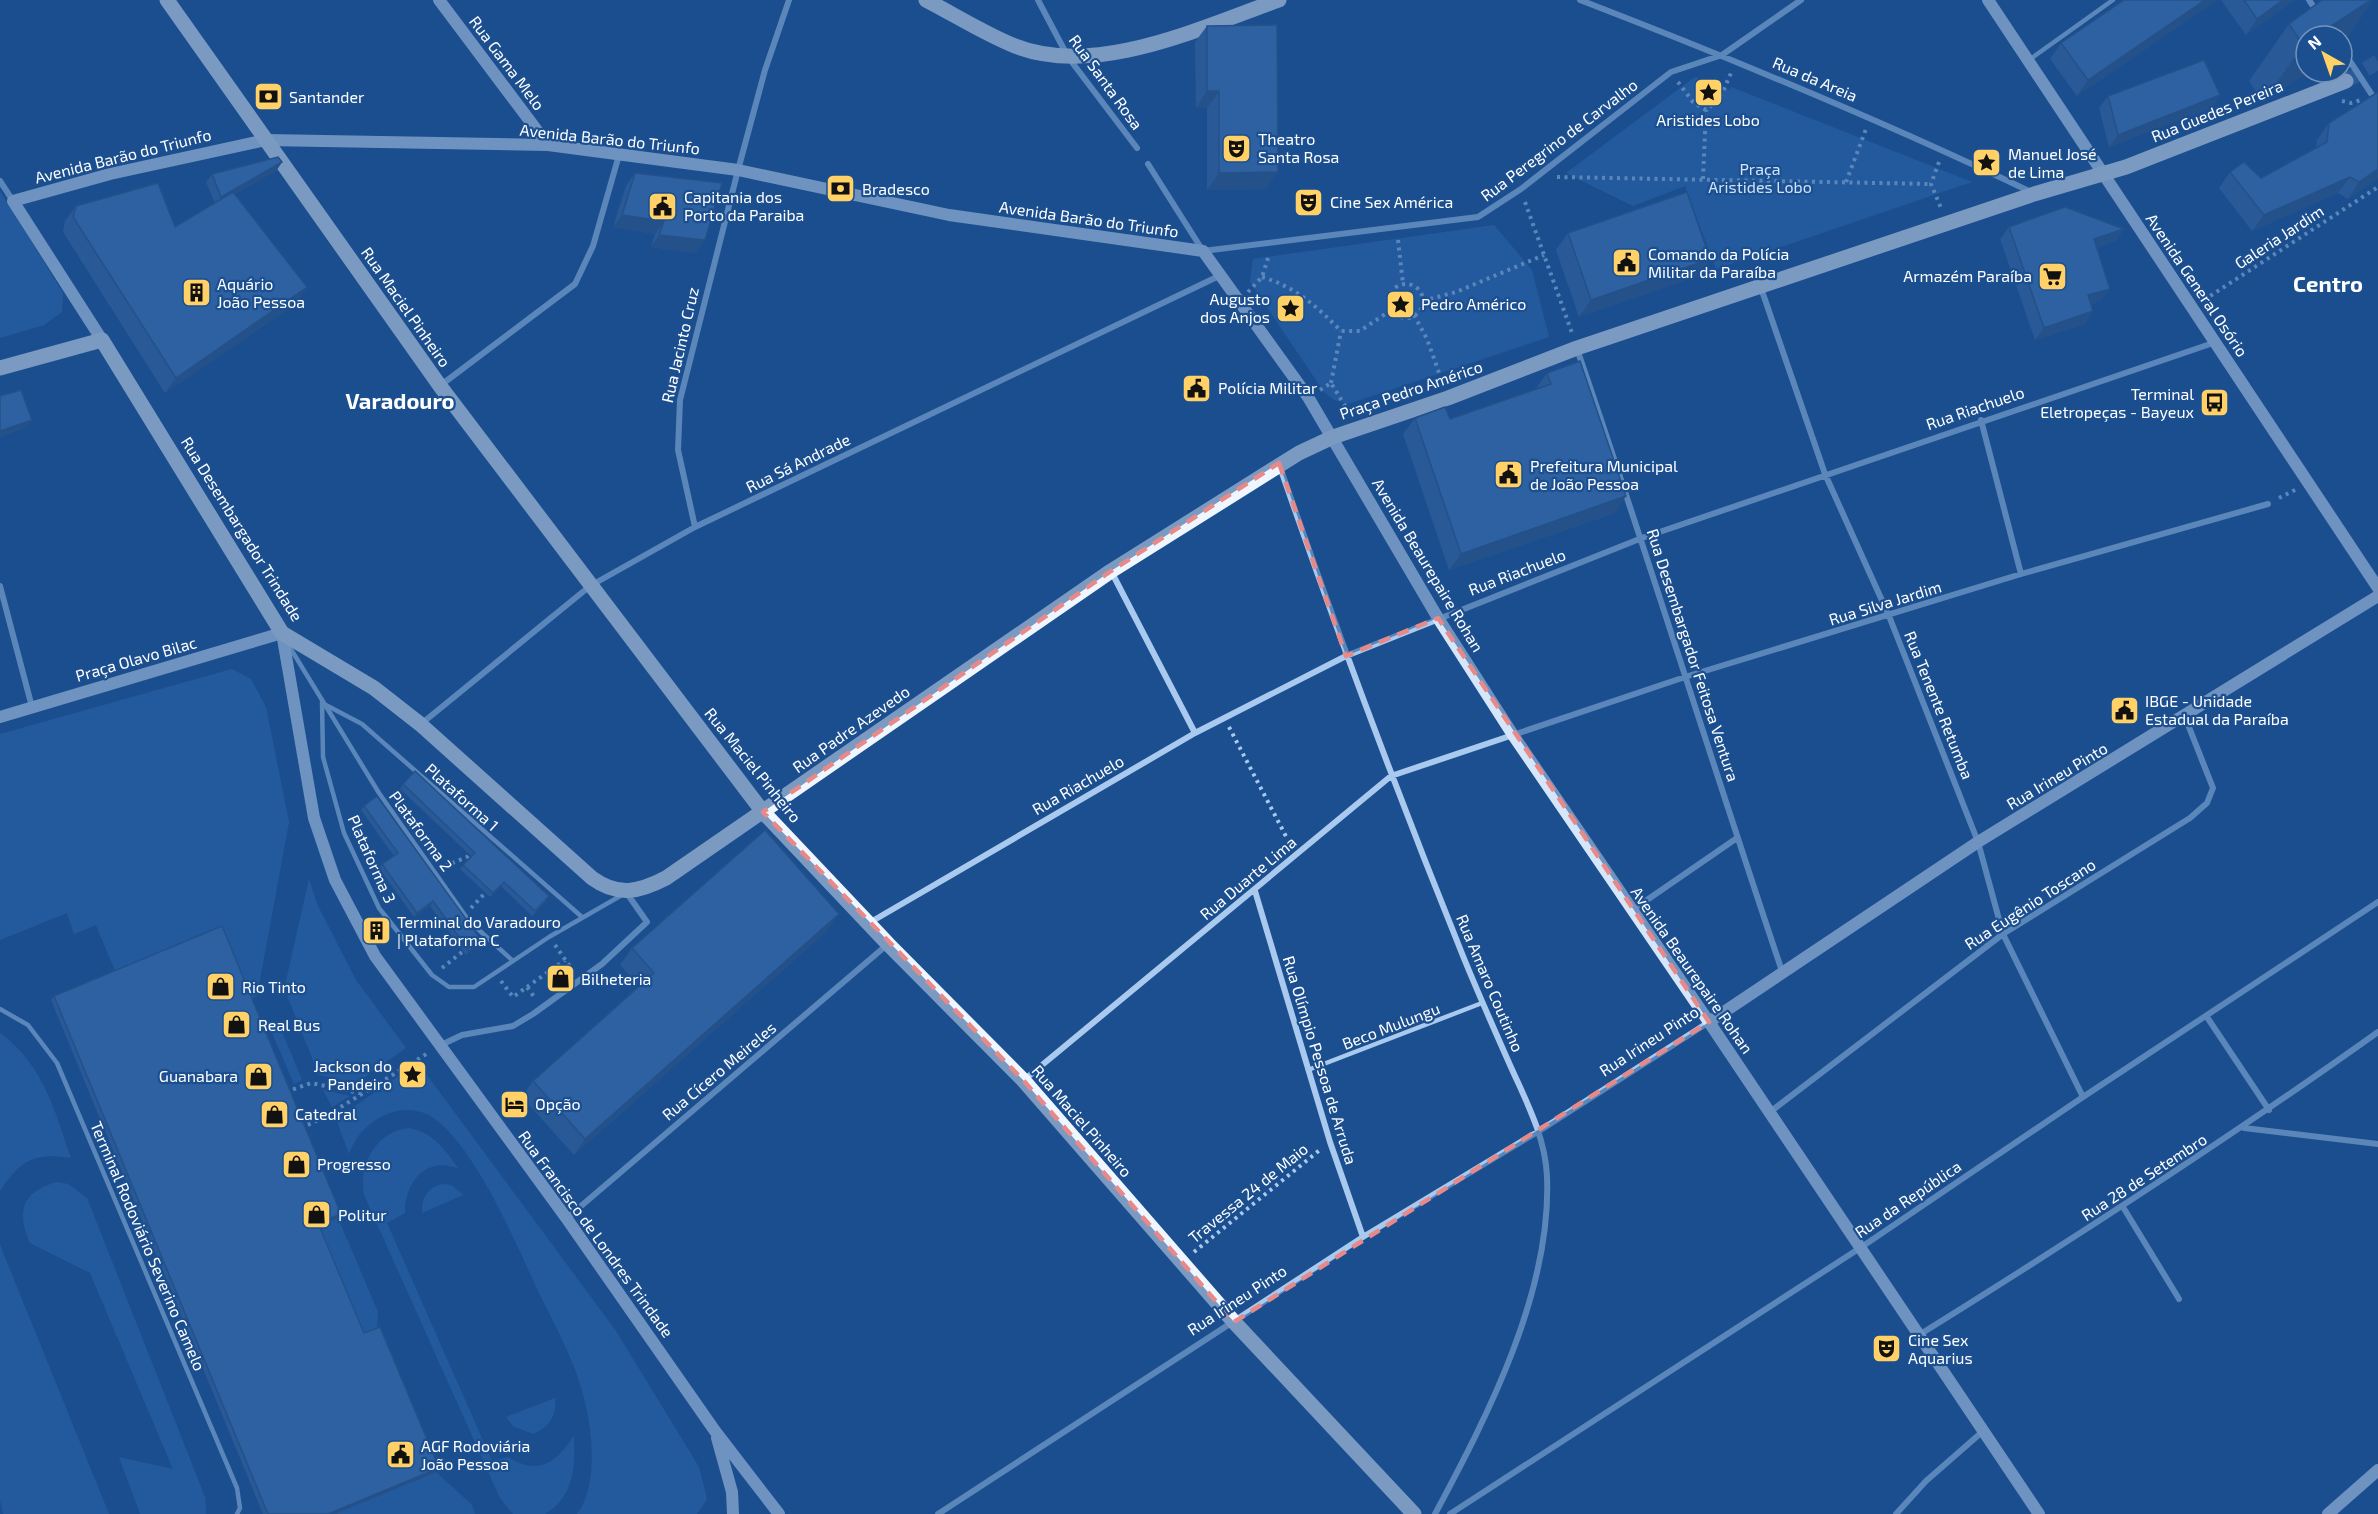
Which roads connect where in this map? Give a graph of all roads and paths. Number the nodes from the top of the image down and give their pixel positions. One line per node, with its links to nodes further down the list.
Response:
1 (167, 0): 23 (main road, Rua Maciel Pinheiro)
2 (439, 0): 24 (main road, Rua Gama Melo)
3 (789, 0): 29 (street, Rua Jacinto Cruz)
4 (926, 0): 14 (main road)
5 (1038, 0): 14 (street, Rua Santa Rosa)
6 (1279, 0): 14 (main road)
7 (1580, 0): 13 (street, Rua da Areia)
8 (1802, 0): 13 (street, Rua Peregrino de Carvalho)
9 (1988, 0): 16 (main road, Avenida General Osório)
10 (2113, 0): 16 (lane)
11 (2309, 0): 12 (street)
12 (2321, 18)
13 (1722, 55): 15 (street, Rua da Areia); 18 (street, Rua Peregrino de Carvalho)
14 (1068, 57): 25 (street, Rua Santa Rosa)
15 (1737, 60): 21 (path); 26 (street, Rua da Areia)
16 (2029, 60): 30 (main road, Avenida General Osório)
17 (2354, 67): 20 (street)
18 (1671, 72): 21 (path); 31 (street, Rua Peregrino de Carvalho)
19 (2338, 84): 30 (main road, Rua Guedes Pereira)
20 (2378, 104)
21 (1706, 110): 32 (path)
22 (1863, 137): 34 (path)
23 (266, 140): 24 (main road, Avenida Barão do Triunfo); 39 (main road, Avenida Barão do Triunfo); 60 (main road, Rua Maciel Pinheiro)
24 (548, 146): 27 (main road, Avenida Barão do Triunfo)
25 (1137, 148)
26 (1944, 150): 35 (path); 38 (street, Rua da Areia)
27 (619, 154): 29 (main road, Avenida Barão do Triunfo); 60 (street)
28 (1148, 164): 43 (street)
29 (738, 170): 43 (main road, Avenida Barão do Triunfo); 70 (street, Rua Jacinto Cruz)
30 (2102, 174): 38 (main road); 51 (main road, Avenida General Osório)
31 (1537, 177): 32 (path); 37 (street, Rua Peregrino de Carvalho)
32 (1703, 179): 34 (path)
33 (0, 181): 39 (street)
34 (1846, 182): 35 (path)
35 (1931, 183): 40 (path)
36 (2378, 187): 51 (path, Galeria Jardim)
37 (1521, 189): 41 (street, Rua Peregrino de Carvalho); 44 (path)
38 (2034, 194): 40 (main road)
39 (13, 201): 55 (main road, Rua Desembargador Trindade)
40 (1946, 223): 48 (main road)
41 (1397, 227): 42 (street, Rua Peregrino de Carvalho); 47 (path)
42 (1272, 242): 43 (street, Rua Peregrino de Carvalho); 46 (path)
43 (1203, 251): 45 (main road, Praça Pedro Américo)
44 (1544, 255): 49 (path); 57 (path)
45 (1219, 276): 50 (main road, Praça Pedro Américo); 70 (street, Rua Sá Andrade)
46 (1262, 277): 50 (path); 54 (path)
47 (1403, 284): 49 (path); 52 (path)
48 (1761, 288): 57 (main road); 67 (street, Rua Tenente Retumba)
49 (1423, 301): 53 (path)
50 (1238, 303): 61 (main road, Praça Pedro Américo)
51 (2193, 307): 56 (main road, Avenida General Osório)
52 (1391, 310): 53 (path); 54 (path)
53 (1414, 315): 62 (path)
54 (1341, 331): 59 (path)
55 (102, 340): 58 (main road); 80 (main road, Rua Desembargador Trindade)
56 (2217, 342): 63 (street, Rua Riachuelo); 68 (main road, Avenida General Osório)
57 (1577, 348): 62 (main road, Praça Pedro Américo); 71 (street, Rua Desembargador Feitosa Ventura)
58 (0, 368)
59 (1331, 383): 61 (path); 64 (path)
60 (440, 386): 75 (main road, Rua Maciel Pinheiro)
61 (1308, 397): 65 (main road, Praça Pedro Américo)
62 (1448, 398): 64 (main road, Praça Pedro Américo)
63 (1981, 420): 67 (street, Rua Riachuelo); 73 (street)
64 (1358, 428): 65 (main road, Praça Pedro Américo)
65 (1333, 437): 66 (main road, Rua Padre Azevedo); 79 (main road, Avenida Beaurepaire Rohan)
66 (1279, 464): 72 (main road, Rua Padre Azevedo); 81 (street, Rua Amaro Coutinho)
67 (1825, 474): 71 (street, Rua Riachuelo); 78 (street, Rua Tenente Retumba)
68 (2309, 483): 69 (path); 76 (main road, Avenida General Osório)
69 (2268, 504): 73 (street, Rua Silva Jardim)
70 (695, 527): 75 (street, Rua Sá Andrade)
71 (1642, 538): 79 (street, Rua Riachuelo); 82 (street, Rua Desembargador Feitosa Ventura)
72 (1111, 571): 89 (street); 92 (main road, Rua Padre Azevedo)
73 (2021, 574): 78 (street, Rua Silva Jardim)
74 (0, 586): 84 (street)
75 (590, 586): 88 (street, Rua Sá Andrade); 92 (main road, Rua Maciel Pinheiro)
76 (2378, 588)
77 (2378, 596): 86 (main road, Rua Irineu Pinto)
78 (1889, 616): 82 (street, Rua Silva Jardim); 94 (street, Rua Tenente Retumba)
79 (1438, 618): 81 (street, Rua Riachuelo); 90 (main road, Avenida Beaurepaire Rohan)
80 (282, 633): 83 (lane, Plataforma 2); 84 (main road, Praça Olavo Bilac); 88 (main road, Rua Desembargador Trindade); 119 (main road, Rua Francisco de Londres Trindade)
81 (1346, 656): 87 (street, Rua Riachuelo); 91 (street, Rua Amaro Coutinho)
82 (1685, 677): 90 (street, Rua Silva Jardim); 93 (street, Rua Desembargador Feitosa Ventura)
83 (322, 702): 101 (lane, Plataforma 2); 102 (lane, Plataforma 1); 111 (lane, Plataforma 3)
84 (32, 707): 85 (main road, Praça Olavo Bilac)
85 (0, 717)
86 (2185, 717): 94 (main road, Rua Irineu Pinto); 104 (street, Rua Eugênio Toscano)
87 (1225, 718): 89 (street, Rua Riachuelo); 95 (path)
88 (420, 724): 97 (main road, Rua Desembargador Trindade)
89 (1195, 733): 103 (street, Rua Riachuelo)
90 (1512, 735): 91 (street, Rua Duarte Lima); 100 (main road, Avenida Beaurepaire Rohan)
91 (1391, 776): 95 (street, Rua Duarte Lima); 114 (street, Rua Amaro Coutinho)
92 (763, 812): 97 (main road, Rua Padre Azevedo); 103 (main road, Rua Maciel Pinheiro)
93 (1737, 838): 100 (street); 110 (street, Rua Desembargador Feitosa Ventura)
94 (1978, 842): 104 (street, Rua Tenente Retumba); 110 (main road, Rua Irineu Pinto)
95 (1296, 855): 96 (street, Rua Duarte Lima)
96 (1255, 891): 120 (street, Rua Olímpio Pessoa de Arruda); 121 (street, Rua Duarte Lima)
97 (626, 892): 102 (lane); 112 (street)
98 (485, 893): 101 (path)
99 (2378, 902): 116 (street, Rua da República)
100 (1631, 911): 117 (main road, Avenida Beaurepaire Rohan)
101 (465, 915): 105 (lane, Plataforma 2)
102 (582, 917): 106 (lane)
103 (869, 923): 107 (main road, Rua Maciel Pinheiro)
104 (2003, 934): 124 (street, Rua Tenente Retumba); 126 (street, Rua Eugênio Toscano)
105 (483, 936): 109 (lane, Plataforma 2); 111 (path)
106 (549, 937): 108 (path); 109 (lane)
107 (888, 944): 121 (main road, Rua Maciel Pinheiro); 133 (street, Rua Cícero Meireles)
108 (565, 960): 112 (path); 113 (path)
109 (513, 962): 111 (lane)
110 (1782, 971): 117 (main road, Rua Irineu Pinto)
111 (432, 975)
112 (579, 981): 119 (street)
113 (527, 987)
114 (1482, 1004): 120 (lane, Beco Mulungu); 129 (street, Rua Amaro Coutinho)
115 (0, 1009): 143 (lane, Terminal Rodoviário Severino Camelo)
116 (2207, 1017): 124 (street, Rua da República); 125 (street)
117 (1709, 1022): 126 (main road, Avenida Beaurepaire Rohan); 129 (street, Rua Irineu Pinto)
118 (2378, 1032): 125 (street, Rua 28 de Setembro)
119 (439, 1046): 123 (path); 133 (main road, Rua Francisco de Londres Trindade)
120 (1308, 1070): 130 (street, Rua Olímpio Pessoa de Arruda)
121 (1024, 1081): 136 (main road, Rua Maciel Pinheiro)
122 (286, 1092): 123 (path)
123 (361, 1093): 127 (path)
124 (2083, 1096): 135 (street, Rua da República)
125 (2270, 1110): 128 (street, Rua 28 de Setembro)
126 (1769, 1112): 135 (main road, Avenida Beaurepaire Rohan)
127 (301, 1128)
128 (2243, 1128): 131 (street); 132 (street, Rua 28 de Setembro)
129 (1539, 1131): 134 (street, Rua Irineu Pinto); 148 (street, Rua Amaro Coutinho)
130 (1330, 1142): 134 (street, Rua Olímpio Pessoa de Arruda); 136 (path, Travessa 24 de Maio)
131 (2378, 1144)
132 (2124, 1208): 137 (street); 139 (street, Rua 28 de Setembro)
133 (567, 1219): 140 (main road, Rua Francisco de Londres Trindade)
134 (1363, 1237): 138 (street, Rua Irineu Pinto)
135 (1860, 1248): 139 (main road, Avenida Beaurepaire Rohan); 149 (street, Rua da República)
136 (1182, 1262): 138 (main road, Rua Maciel Pinheiro)
137 (2179, 1299)
138 (1234, 1322): 146 (street, Rua Irineu Pinto); 147 (main road, Rua Maciel Pinheiro)
139 (1918, 1335): 141 (main road, Avenida Beaurepaire Rohan)
140 (715, 1431): 144 (main road); 145 (main road, Rua Francisco de Londres Trindade)
141 (1982, 1432): 150 (street); 151 (main road, Avenida Beaurepaire Rohan)
142 (2378, 1470): 152 (main road)
143 (237, 1514)
144 (733, 1514)
145 (779, 1514)
146 (938, 1514)
147 (1414, 1514)
148 (1435, 1514)
149 (1450, 1514)
150 (1896, 1514)
151 (2039, 1514)
152 (2328, 1514)

